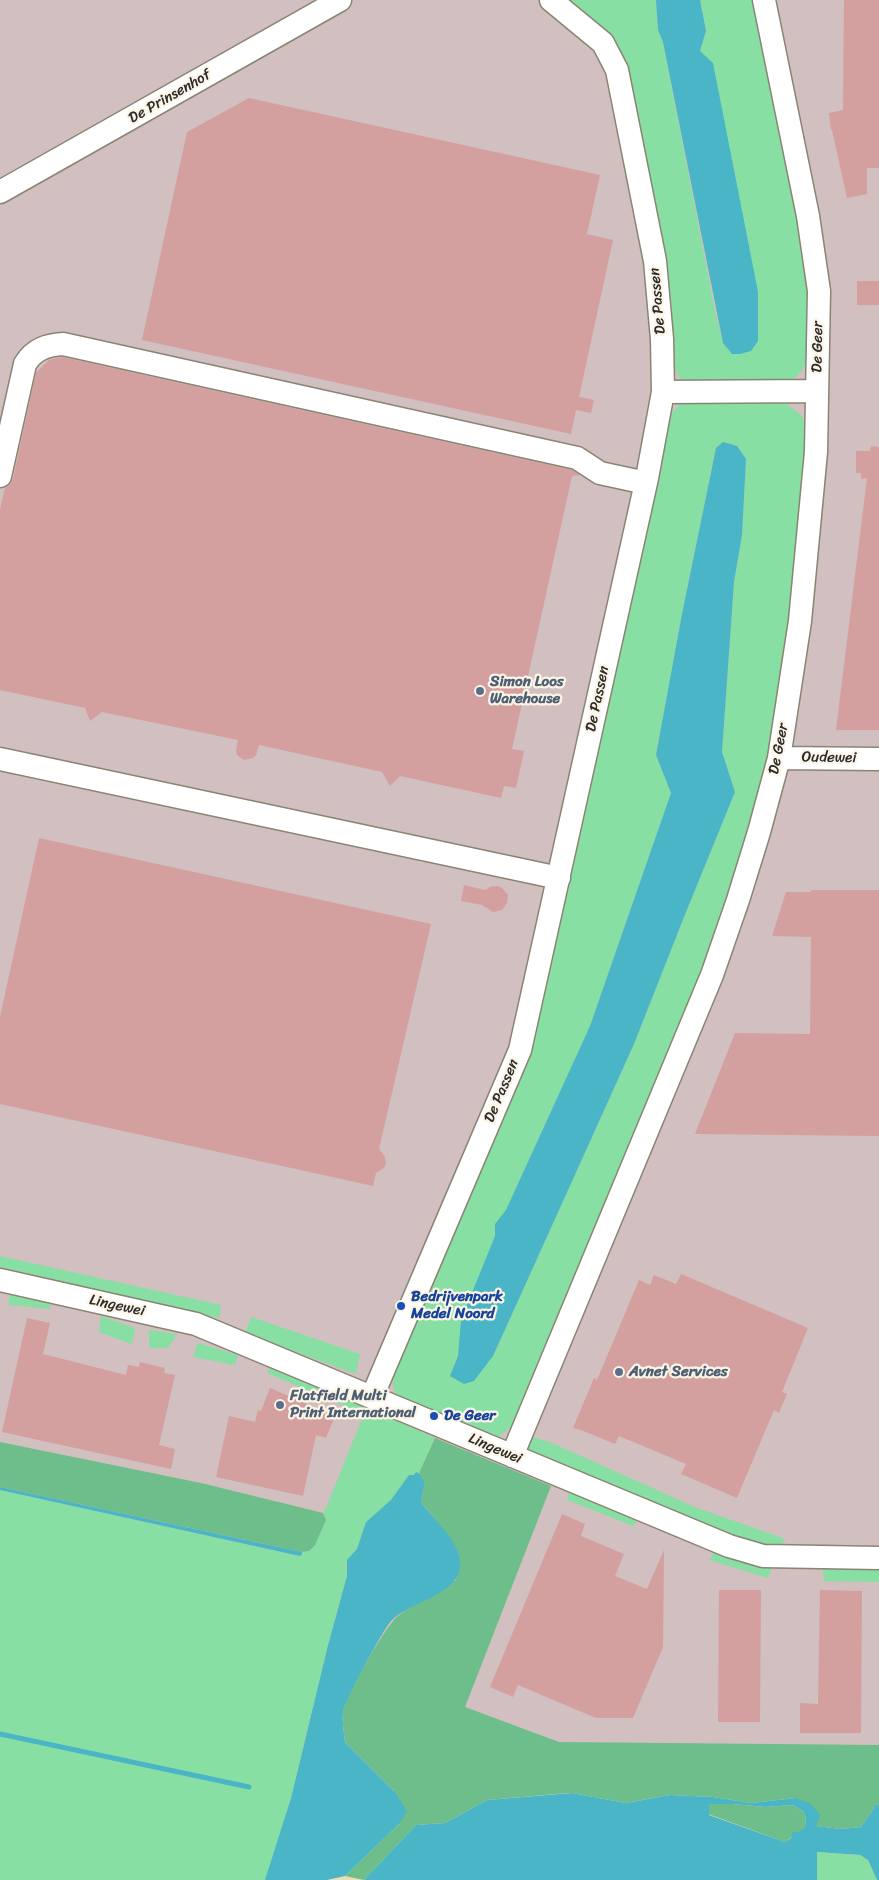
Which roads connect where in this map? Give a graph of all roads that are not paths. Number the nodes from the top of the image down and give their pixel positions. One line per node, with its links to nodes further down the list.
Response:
1 (340, 0): 4 (street, De Prinsenhof)
2 (551, 0): 6 (street, De Passen)
3 (764, 0): 5 (street, De Geer)
4 (0, 192)
5 (817, 391): 6 (street); 9 (street, De Geer)
6 (664, 392): 8 (street, De Passen)
7 (0, 476): 8 (street)
8 (646, 483): 12 (street, De Passen)
9 (779, 758): 11 (street, Oudewei); 15 (street, De Geer)
10 (0, 759): 12 (street)
11 (879, 759)
12 (559, 878): 14 (street, De Passen)
13 (0, 1280): 14 (street, Lingewei)
14 (372, 1397): 15 (street, Lingewei)
15 (512, 1456): 16 (street, Lingewei)
16 (879, 1558)

